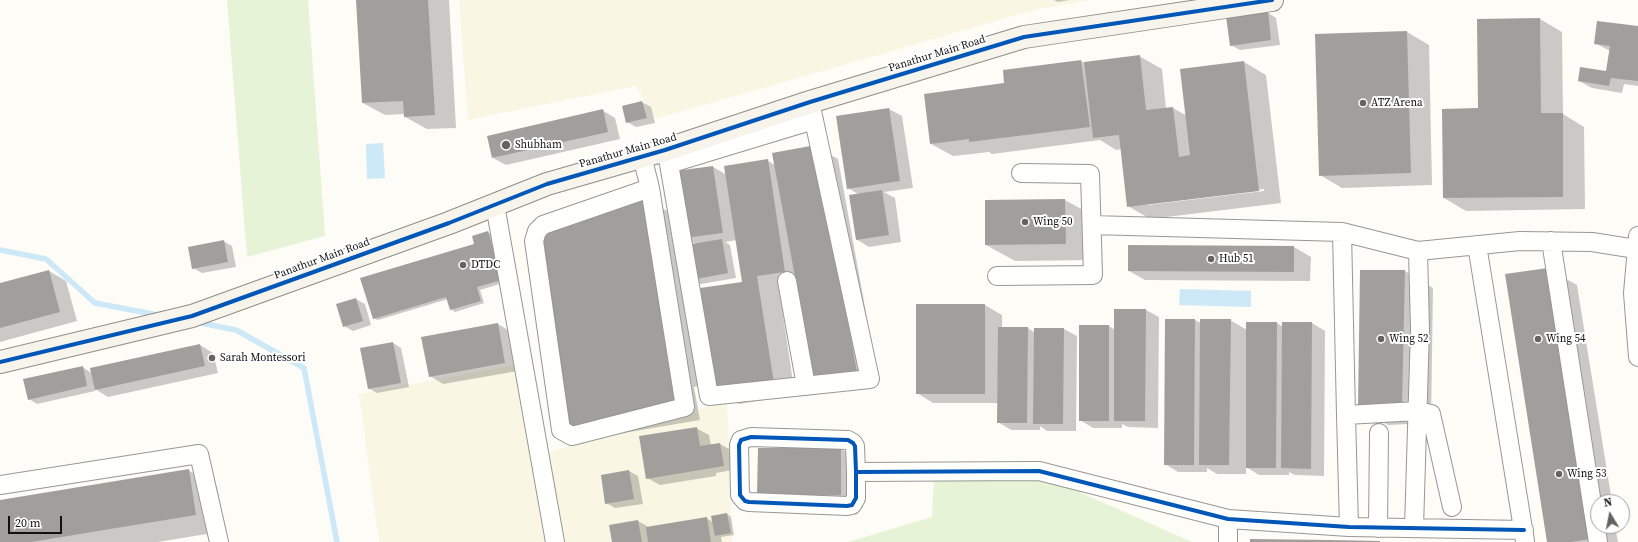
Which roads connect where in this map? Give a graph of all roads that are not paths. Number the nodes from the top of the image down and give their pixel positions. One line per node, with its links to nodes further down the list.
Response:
1 (1267, 0): 2 (street, Panathur Main Road); 3 (street, Panathur Main Road)
2 (1272, 0)
3 (812, 111): 5 (street, Panathur Main Road); 19 (street)
4 (642, 156): 5 (street, Panathur Main Road); 7 (street); 8 (street, Panathur Main Road)
5 (667, 157): 19 (street)
6 (1021, 173): 9 (street)
7 (650, 188): 7 (street)
8 (494, 205): 18 (street, Panathur Main Road); 32 (street)
9 (1092, 226): 10 (street); 15 (street)
10 (1342, 232): 14 (street); 21 (street)
11 (1551, 241): 12 (street); 13 (street); 34 (street)
12 (1637, 242): 17 (street)
13 (1477, 245): 14 (street); 30 (street)
14 (1418, 251): 20 (street)
15 (997, 276)
16 (787, 281): 19 (street)
17 (1638, 357)
18 (0, 362)
19 (806, 386)
20 (1418, 411): 21 (street); 25 (street); 29 (street)
21 (1346, 415): 27 (street)
22 (1380, 433): 28 (street)
23 (856, 472): 23 (street); 26 (street)
24 (0, 485): 31 (street)
25 (1452, 507)
26 (1228, 519): 27 (street); 33 (street)
27 (1349, 528): 28 (street)
28 (1378, 528): 29 (street)
29 (1414, 528): 30 (street)
30 (1524, 536)
31 (220, 542)
32 (555, 542)
33 (1228, 542)
34 (1598, 542)

